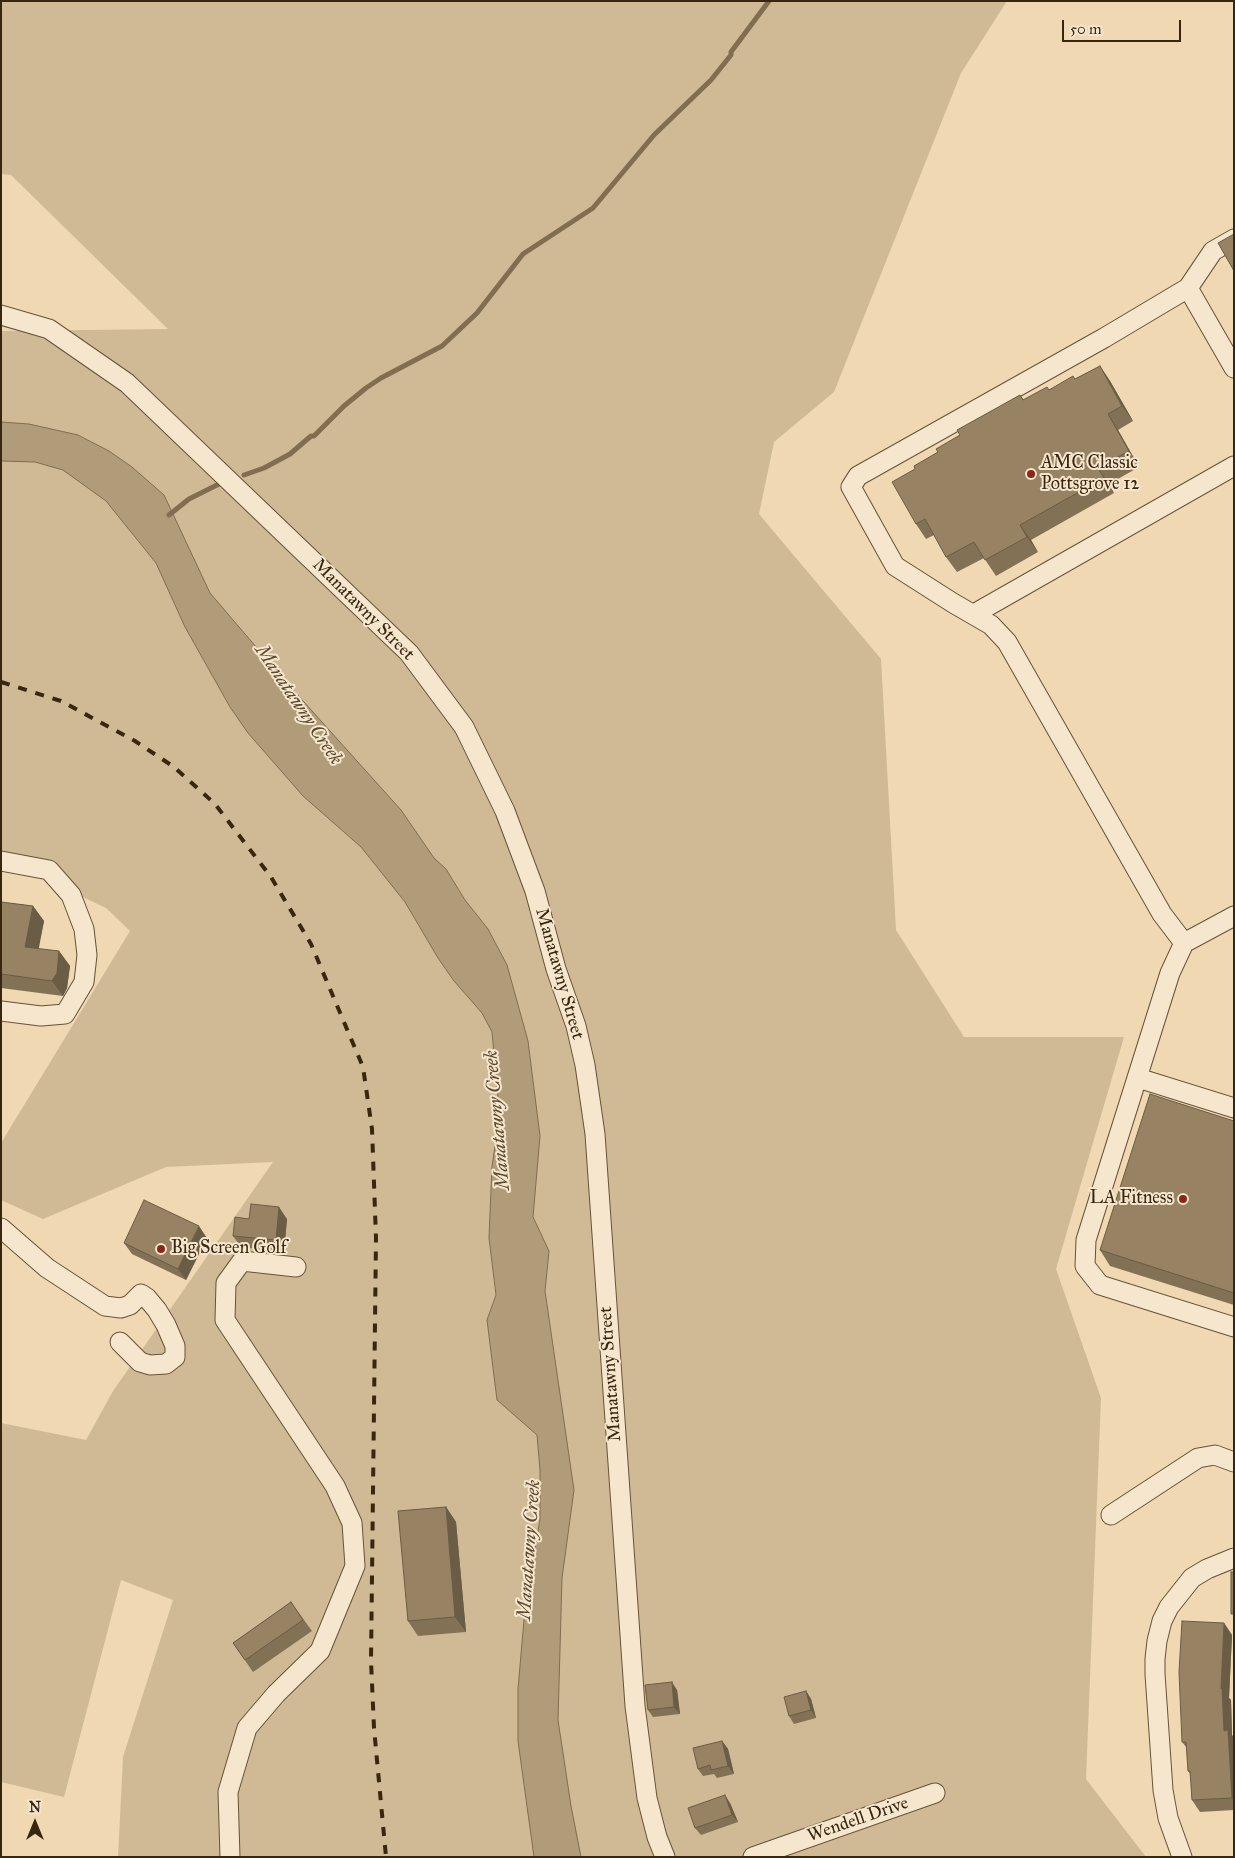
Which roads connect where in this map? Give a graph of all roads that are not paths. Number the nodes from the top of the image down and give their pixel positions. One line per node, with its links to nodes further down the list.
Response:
1 (1234, 239): 2 (street)
2 (1188, 288): 4 (street); 6 (street)
3 (1, 315): 22 (street, Manatawny Street)
4 (1234, 368)
5 (1234, 466): 6 (street)
6 (974, 614): 9 (street)
7 (1, 861): 10 (street)
8 (1234, 916): 9 (street)
9 (1184, 943): 11 (street)
10 (1, 1011)
11 (1138, 1078): 12 (street); 15 (street)
12 (1234, 1108)
13 (1, 1228): 16 (street)
14 (296, 1267): 21 (street)
15 (1234, 1327)
16 (120, 1342)
17 (1234, 1462): 18 (street)
18 (1111, 1514)
19 (1234, 1558): 24 (street)
20 (935, 1793): 23 (street, Wendell Drive)
21 (230, 1857)
22 (665, 1857)
23 (753, 1857)
24 (1182, 1857)

